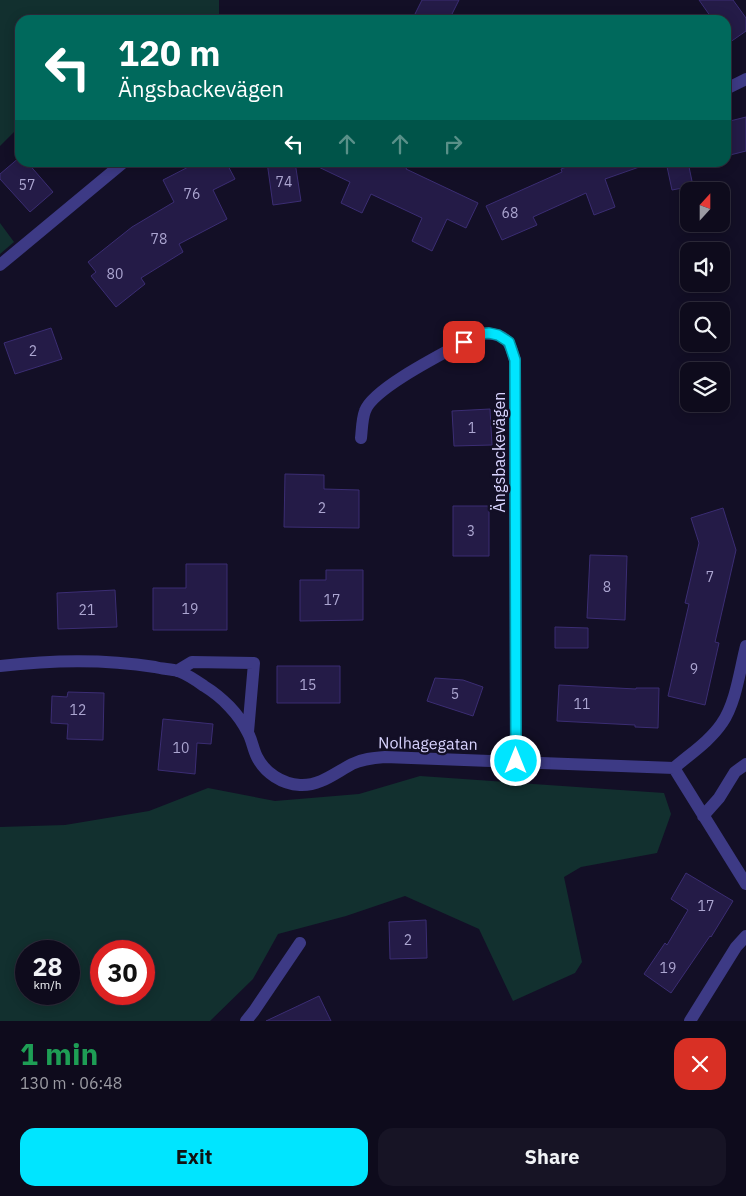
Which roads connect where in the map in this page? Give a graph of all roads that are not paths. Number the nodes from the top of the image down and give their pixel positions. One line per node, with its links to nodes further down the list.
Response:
1 (746, 78): 2 (street)
2 (731, 86)
3 (118, 167): 4 (street)
4 (0, 265)
5 (361, 438): 10 (street, Ängsbackevägen)
6 (746, 646): 12 (street)
7 (0, 666): 8 (street, Nolhagegatan)
8 (178, 671): 9 (street, Nolhagegatan); 9 (street, Nolhagegatan)
9 (248, 732): 10 (street, Nolhagegatan)
10 (516, 761): 12 (street, Nolhagegatan)
11 (746, 764): 13 (street)
12 (674, 768): 13 (street)
13 (703, 816): 14 (street)
14 (746, 884)
15 (746, 936): 18 (street)
16 (300, 943): 17 (street)
17 (246, 1021)
18 (690, 1021)

